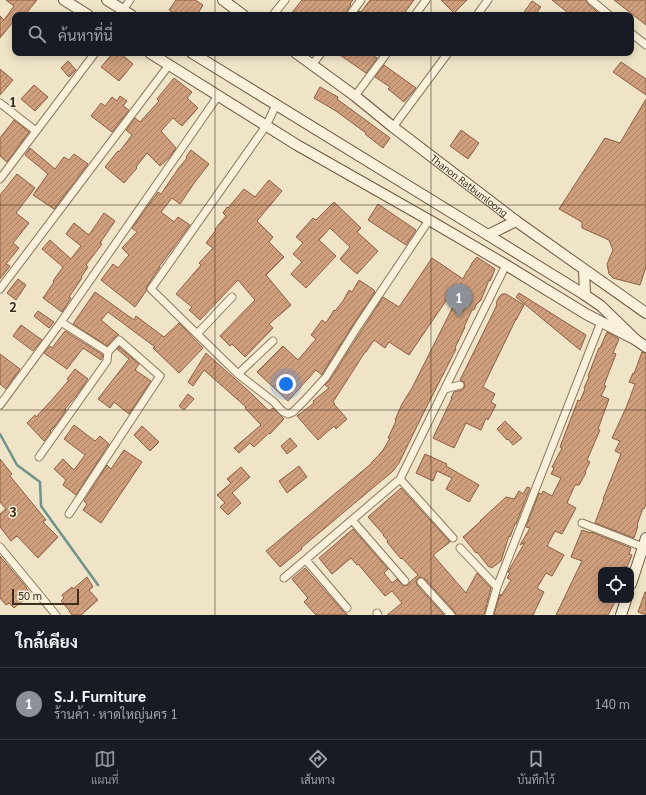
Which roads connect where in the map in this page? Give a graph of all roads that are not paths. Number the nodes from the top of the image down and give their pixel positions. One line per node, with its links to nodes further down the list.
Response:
1 (64, 0): 10 (main road)
2 (107, 0): 11 (main road)
3 (130, 0): 11 (street)
4 (223, 0): 12 (main road)
5 (285, 0): 13 (street)
6 (361, 0): 14 (street)
7 (426, 0): 15 (street)
8 (488, 0): 16 (street)
9 (591, 0): 17 (street)
10 (83, 12)
11 (127, 12)
12 (239, 12)
13 (275, 12)
14 (352, 12)
15 (417, 12)
16 (479, 12)
17 (605, 12)
18 (634, 35): 19 (street)
19 (646, 45)
20 (93, 56): 35 (street)
21 (155, 56): 28 (main road)
22 (197, 56): 32 (main road)
23 (300, 56): 27 (main road, Thanon Ratbumloong)
24 (319, 56): 27 (street)
25 (385, 56): 30 (street)
26 (446, 56): 34 (street)
27 (312, 64): 30 (main road, Thanon Ratbumloong)
28 (169, 65): 29 (main road); 42 (street)
29 (218, 96): 33 (main road); 46 (street)
30 (355, 96): 34 (main road, Thanon Ratbumloong)
31 (0, 103): 35 (street)
32 (276, 105): 33 (street); 39 (main road)
33 (266, 126): 37 (main road); 48 (street)
34 (393, 127): 38 (main road, Thanon Ratbumloong)
35 (36, 131): 36 (street)
36 (0, 179)
37 (429, 220): 40 (main road); 53 (street)
38 (516, 221): 39 (main road); 41 (main road, Thanon Ratbumloong)
39 (488, 235): 43 (main road)
40 (506, 265): 47 (main road); 55 (street)
41 (584, 270): 43 (main road); 45 (main road, Thanon Ratbumloong)
42 (0, 289)
43 (585, 296): 49 (main road)
44 (232, 297): 48 (street)
45 (646, 313)
46 (61, 322): 52 (street); 56 (street)
47 (601, 322): 49 (main road); 71 (street)
48 (197, 334): 53 (street)
49 (636, 340): 51 (main road)
50 (273, 341): 53 (street)
51 (646, 347)
52 (108, 352): 57 (street); 59 (street)
53 (238, 374)
54 (460, 385): 55 (street)
55 (445, 389): 58 (street)
56 (0, 405)
57 (39, 457)
58 (400, 479): 60 (street); 62 (street)
59 (69, 514)
60 (352, 520): 66 (street); 69 (street)
61 (582, 523): 63 (street)
62 (453, 538)
63 (644, 543): 67 (main road)
64 (0, 547): 74 (street)
65 (460, 548): 71 (street)
66 (306, 560): 68 (street); 73 (street)
67 (634, 575)
68 (284, 578)
69 (405, 581)
70 (421, 582): 75 (street)
71 (497, 587): 76 (street)
72 (625, 603): 77 (main road)
73 (347, 608)
74 (56, 615)
75 (451, 615)
76 (489, 615)
77 (621, 615)

